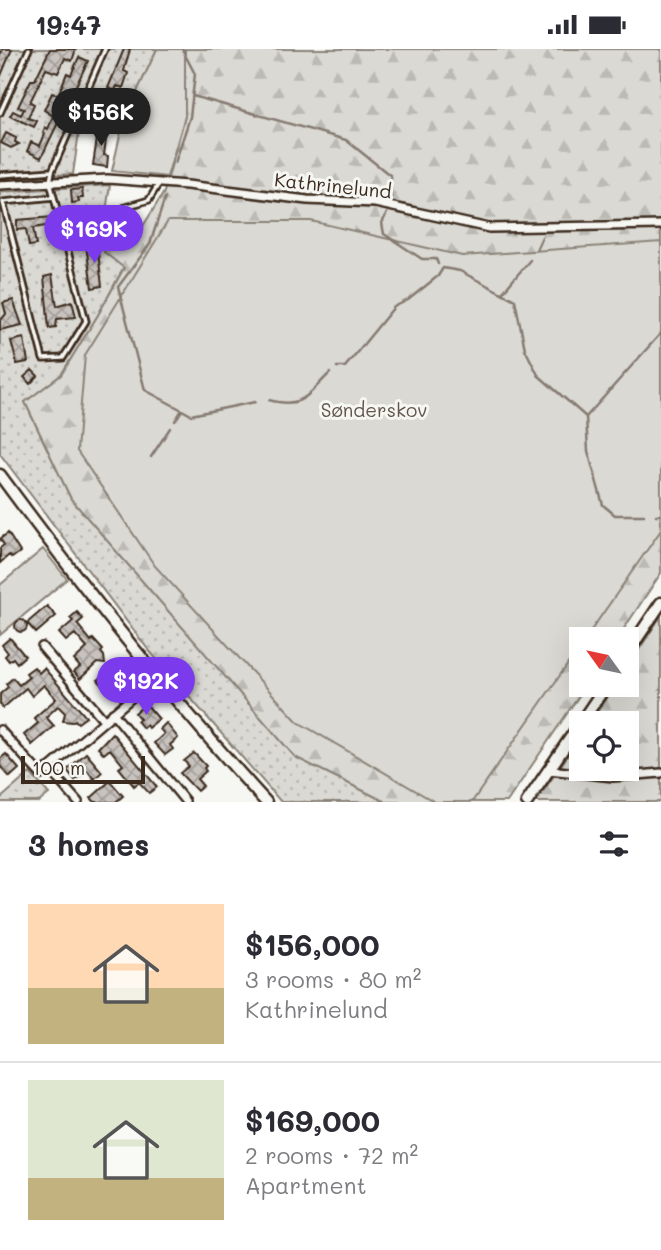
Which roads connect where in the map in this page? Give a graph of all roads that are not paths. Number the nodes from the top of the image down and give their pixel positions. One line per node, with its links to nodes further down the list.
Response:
1 (29, 49): 3 (lane)
2 (105, 49): 4 (lane)
3 (0, 114)
4 (52, 171): 5 (lane); 6 (lane)
5 (0, 175)
6 (50, 182): 7 (street, Kathrinelund); 8 (street, Kathrinelund); 9 (lane)
7 (159, 183): 10 (lane); 11 (street, Kathrinelund)
8 (0, 185)
9 (54, 197): 9 (lane)
10 (125, 207)
11 (661, 225)
12 (0, 475): 16 (street)
13 (661, 603): 14 (street)
14 (639, 636)
15 (42, 647): 19 (street)
16 (157, 676): 18 (street); 26 (street)
17 (598, 697): 22 (street)
18 (113, 713): 19 (street); 24 (street)
19 (104, 720): 21 (street)
20 (0, 730): 21 (street)
21 (48, 768): 25 (street)
22 (549, 769): 23 (street); 27 (street)
23 (661, 773)
24 (185, 801)
25 (78, 802)
26 (266, 802)
27 (527, 802)

